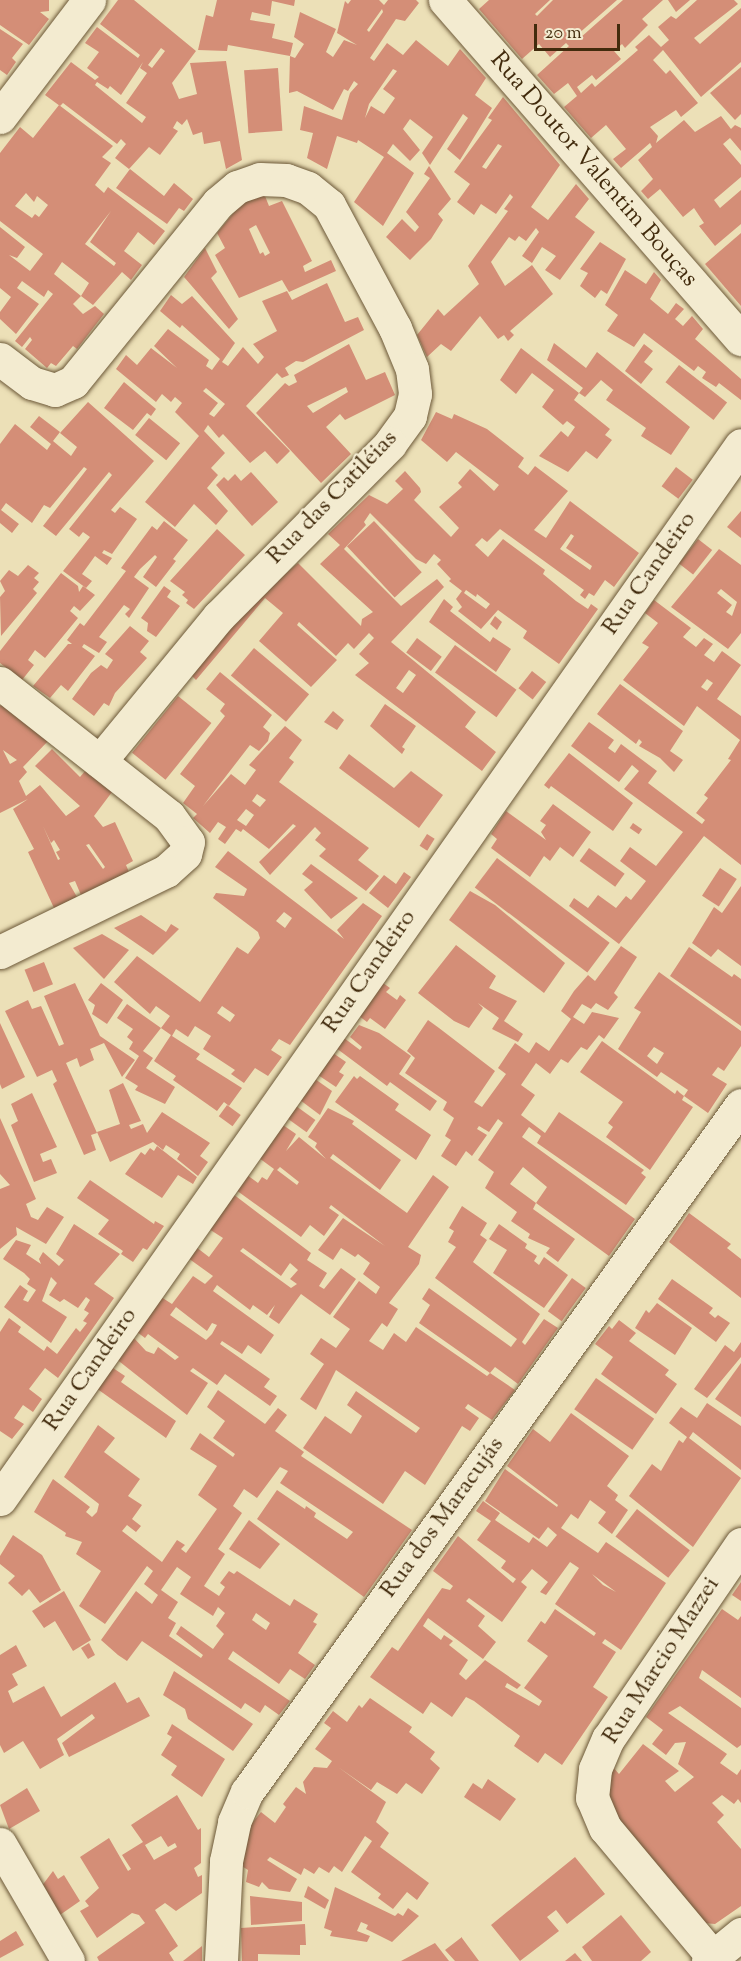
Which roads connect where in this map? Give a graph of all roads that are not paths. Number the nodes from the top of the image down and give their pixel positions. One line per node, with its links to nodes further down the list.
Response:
1 (89, 0): 3 (street)
2 (445, 0): 4 (street, Rua Doutor Valentim Bouças)
3 (0, 117)
4 (741, 339)
5 (0, 359): 8 (street, Rua das Catiléias)
6 (741, 445): 11 (street, Rua Candeiro)
7 (0, 682): 8 (street)
8 (100, 761): 9 (street)
9 (0, 952)
10 (741, 1105): 17 (street, Rua dos Maracujás)
11 (0, 1500)
12 (741, 1544): 15 (street, Rua Marcio Mazzei)
13 (0, 1844): 16 (street)
14 (741, 1934): 15 (street)
15 (711, 1959)
16 (68, 1961)
17 (220, 1961)

